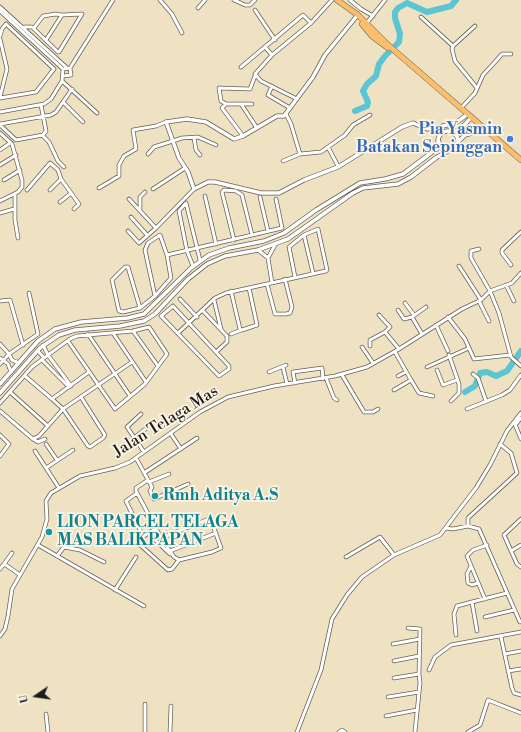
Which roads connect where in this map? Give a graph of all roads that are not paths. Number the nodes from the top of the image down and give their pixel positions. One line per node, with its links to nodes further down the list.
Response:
1 (113, 0): 36 (street)
2 (160, 0): 26 (street)
3 (205, 0): 11 (street)
4 (234, 0): 5 (street)
5 (255, 0)
6 (332, 0): 20 (street)
7 (337, 0): 14 (highway)
8 (350, 0): 16 (street)
9 (385, 0): 16 (street)
10 (0, 7): 24 (street)
11 (198, 8)
12 (255, 10): 29 (street)
13 (0, 11): 19 (street)
14 (352, 12): 17 (highway); 22 (highway)
15 (62, 15): 25 (street); 28 (street); 28 (street)
16 (373, 16): 22 (street)
17 (356, 17): 30 (highway); 44 (street)
18 (421, 17): 31 (street)
19 (11, 20): 21 (street); 36 (street)
20 (311, 22): 29 (street); 34 (street)
21 (6, 24): 27 (street); 43 (street)
22 (366, 24): 30 (highway)
23 (475, 26): 31 (street)
24 (24, 27): 25 (street); 36 (street)
25 (34, 28): 28 (street)
26 (182, 33)
27 (0, 37): 43 (street)
28 (46, 40)
29 (275, 40): 32 (street)
30 (387, 46): 51 (highway)
31 (452, 46): 41 (street)
32 (265, 47): 34 (street); 35 (street)
33 (511, 54): 41 (street)
34 (272, 55): 38 (street)
35 (241, 67)
36 (66, 68): 37 (street); 37 (street)
37 (64, 76): 39 (street)
38 (255, 76): 40 (street); 46 (street)
39 (62, 81): 42 (street); 49 (street)
40 (272, 86): 44 (street); 50 (street)
41 (477, 88): 51 (street)
42 (72, 89): 45 (street); 53 (street)
43 (0, 98)
44 (297, 99): 50 (street)
45 (63, 102): 57 (street); 58 (street)
46 (226, 104): 47 (street); 66 (street)
47 (241, 104): 48 (street); 61 (street)
48 (252, 104)
49 (41, 105): 52 (street); 57 (street)
50 (290, 108): 54 (street)
51 (461, 108): 56 (highway)
52 (0, 112)
53 (98, 113)
54 (286, 114): 61 (street); 77 (street)
55 (370, 115): 73 (street)
56 (470, 115): 62 (highway); 63 (street); 83 (street)
57 (43, 117): 60 (street); 65 (street)
58 (83, 122)
59 (166, 122): 66 (street); 68 (street); 89 (street)
60 (0, 125): 65 (street)
61 (257, 128): 66 (street)
62 (485, 129): 70 (street); 80 (highway)
63 (452, 132): 69 (street); 70 (street)
64 (0, 133): 71 (street)
65 (42, 136): 84 (street)
66 (243, 136)
67 (194, 138): 68 (street); 72 (street); 79 (street)
68 (172, 141): 76 (street); 85 (street)
69 (439, 142): 75 (street); 123 (street)
70 (458, 142): 75 (street)
71 (10, 143): 74 (street); 78 (street)
72 (216, 145)
73 (328, 147): 77 (street); 83 (street)
74 (0, 150)
75 (448, 151): 118 (street)
76 (148, 154)
77 (300, 154): 81 (street)
78 (16, 155): 82 (street); 86 (street)
79 (200, 155)
80 (521, 160)
81 (283, 161)
82 (0, 164)
83 (338, 166): 91 (street)
84 (64, 167)
85 (185, 168): 90 (street); 91 (street)
86 (20, 170): 88 (street); 96 (street)
87 (61, 179): 92 (street); 93 (street); 95 (street)
88 (4, 180)
89 (99, 188)
90 (153, 189)
91 (194, 189): 108 (street)
92 (27, 190)
93 (50, 190)
94 (145, 192): 105 (street)
95 (70, 194): 102 (street); 104 (street)
96 (15, 195): 101 (street); 103 (street)
97 (205, 196): 117 (street)
98 (260, 197): 110 (street)
99 (129, 198): 105 (street)
100 (276, 199): 110 (street)
101 (0, 201)
102 (60, 202)
103 (14, 209): 106 (street); 115 (street)
104 (74, 209)
105 (140, 209): 108 (street)
106 (0, 213)
107 (131, 217): 114 (street)
108 (156, 228): 114 (street)
109 (128, 231): 114 (street)
110 (268, 231): 112 (street)
111 (521, 232): 128 (street)
112 (252, 235): 116 (street); 116 (street)
113 (304, 235): 131 (street); 131 (street); 133 (street)
114 (148, 236)
115 (18, 238)
116 (234, 240): 117 (street)
117 (216, 244): 119 (street)
118 (275, 245): 121 (street); 125 (street)
119 (197, 248): 122 (street); 122 (street); 127 (street)
120 (479, 249): 140 (street)
121 (258, 250): 125 (street); 126 (street)
122 (187, 251): 124 (street); 129 (street)
123 (215, 253): 126 (street); 127 (street)
124 (167, 255): 142 (street); 142 (street)
125 (268, 258): 135 (street)
126 (218, 259): 161 (street)
127 (200, 260): 129 (street)
128 (511, 265)
129 (192, 266): 157 (street)
130 (459, 266): 145 (street)
131 (313, 273): 133 (street)
132 (521, 273): 137 (street, Jalan Telaga Mas)
133 (295, 277): 134 (street)
134 (286, 279): 135 (street); 136 (street)
135 (272, 282): 136 (street)
136 (267, 284): 138 (street)
137 (506, 285): 140 (street, Jalan Telaga Mas); 147 (street)
138 (249, 288): 139 (street); 162 (street)
139 (231, 291): 144 (street); 162 (street)
140 (490, 291): 145 (street, Jalan Telaga Mas); 186 (street)
141 (29, 293): 173 (street)
142 (155, 296): 150 (street)
143 (180, 299): 155 (street)
144 (214, 300): 152 (street); 164 (street)
145 (480, 300): 156 (street, Jalan Telaga Mas); 158 (street)
146 (0, 301): 173 (street)
147 (514, 301)
148 (405, 303): 154 (street)
149 (426, 307): 154 (street)
150 (140, 308): 150 (street)
151 (398, 310): 154 (street)
152 (203, 311): 155 (street); 164 (street)
153 (379, 315): 165 (street)
154 (413, 316): 170 (street)
155 (197, 317): 159 (street)
156 (448, 317): 160 (street, Jalan Telaga Mas); 177 (street)
157 (90, 321): 161 (street); 191 (street)
158 (489, 321)
159 (190, 323): 167 (street); 167 (street); 181 (street)
160 (436, 325): 170 (street, Jalan Telaga Mas); 180 (street)
161 (91, 327): 174 (street)
162 (240, 330): 169 (street)
163 (133, 331): 166 (street); 195 (street); 195 (street)
164 (222, 331): 181 (street)
165 (385, 332): 175 (street); 178 (street)
166 (113, 333): 168 (street); 190 (street)
167 (178, 333): 181 (street)
168 (88, 334): 171 (street); 205 (street)
169 (231, 334)
170 (422, 334): 178 (street, Jalan Telaga Mas)
171 (68, 341): 184 (street); 201 (street)
172 (0, 344): 183 (street)
173 (23, 345): 183 (street)
174 (43, 345): 179 (street); 184 (street)
175 (370, 346)
176 (362, 347): 192 (street)
177 (469, 348): 185 (street); 186 (street)
178 (398, 349): 182 (street, Jalan Telaga Mas)
179 (38, 351): 188 (street); 220 (street)
180 (448, 351)
181 (216, 352)
182 (395, 352): 192 (street, Jalan Telaga Mas); 204 (street)
183 (9, 354): 187 (street); 189 (street)
184 (48, 355): 188 (street); 219 (street)
185 (449, 355): 198 (street); 213 (street)
186 (510, 356): 196 (street)
187 (1, 359): 193 (street); 194 (street)
188 (43, 359): 209 (street); 219 (street)
189 (12, 360): 191 (street); 194 (street)
190 (132, 362): 205 (street); 214 (street)
191 (19, 363): 200 (street)
192 (373, 363): 206 (street, Jalan Telaga Mas)
193 (0, 364)
194 (8, 364): 200 (street)
195 (158, 366): 214 (street)
196 (521, 366)
197 (292, 367): 203 (street)
198 (427, 367)
199 (437, 370): 213 (street)
200 (11, 372): 216 (street)
201 (89, 372): 218 (street); 219 (street)
202 (269, 372): 217 (street)
203 (293, 372): 211 (street); 215 (street)
204 (406, 372): 210 (street); 212 (street)
205 (115, 373): 218 (street); 224 (street)
206 (342, 375): 211 (street, Jalan Telaga Mas); 234 (street)
207 (474, 375): 230 (street)
208 (521, 375): 230 (street)
209 (25, 376): 222 (street); 227 (street)
210 (398, 376)
211 (325, 378): 215 (street, Jalan Telaga Mas); 228 (street)
212 (411, 380): 221 (street); 225 (street)
213 (457, 380): 229 (street)
214 (146, 382): 224 (street)
215 (295, 383): 217 (street, Jalan Telaga Mas)
216 (0, 384): 220 (street)
217 (287, 384): 242 (street, Jalan Telaga Mas)
218 (98, 385): 224 (street); 226 (street)
219 (70, 386): 227 (street)
220 (4, 389): 223 (street)
221 (394, 390)
222 (10, 392): 231 (street); 240 (street)
223 (0, 393)
224 (130, 396)
225 (433, 396)
226 (82, 397): 233 (street); 233 (street)
227 (52, 399): 233 (street)
228 (337, 400)
229 (452, 401)
230 (486, 401): 232 (street)
231 (0, 403)
232 (468, 408)
233 (63, 409): 240 (street)
234 (378, 409)
235 (0, 411): 246 (street)
236 (521, 413): 239 (street)
237 (141, 414): 244 (street)
238 (521, 418): 239 (street)
239 (515, 423): 248 (street); 250 (street)
240 (48, 426): 246 (street)
241 (148, 427): 244 (street)
242 (170, 434): 251 (street); 254 (street, Jalan Telaga Mas)
243 (0, 435): 255 (street)
244 (134, 438): 254 (street)
245 (197, 438): 251 (street)
246 (33, 439): 247 (street)
247 (45, 439)
248 (521, 439)
249 (46, 444): 257 (street)
250 (500, 444): 268 (street); 269 (street)
251 (181, 449): 259 (street)
252 (73, 450): 257 (street)
253 (35, 451): 258 (street)
254 (144, 452): 256 (street, Jalan Telaga Mas)
255 (0, 456)
256 (136, 458): 259 (street); 263 (street, Jalan Telaga Mas)
257 (57, 460): 258 (street)
258 (46, 468): 263 (street)
259 (144, 473): 261 (street)
260 (170, 474): 261 (street)
261 (149, 481): 262 (street); 264 (street)
262 (188, 484)
263 (59, 488): 275 (street, Jalan Telaga Mas)
264 (137, 493): 270 (street); 273 (street)
265 (521, 519): 267 (street)
266 (521, 522): 267 (street)
267 (516, 524): 279 (street)
268 (468, 526): 269 (street); 276 (street)
269 (446, 528): 282 (street)
270 (155, 529): 271 (street); 274 (street)
271 (148, 533): 273 (street); 281 (street)
272 (216, 533): 274 (street); 278 (street); 286 (street)
273 (143, 536): 286 (street)
274 (161, 538): 278 (street)
275 (38, 545): 283 (street); 292 (street, Jalan Telaga Mas)
276 (487, 545): 289 (street); 295 (street)
277 (521, 545): 279 (street)
278 (170, 551): 281 (street)
279 (511, 551): 290 (street)
280 (12, 553): 288 (street)
281 (172, 555): 286 (street)
282 (394, 555): 285 (street); 331 (street)
283 (56, 556): 287 (street); 294 (street)
284 (136, 557): 294 (street)
285 (346, 557)
286 (179, 560)
287 (104, 562)
288 (4, 564): 291 (street); 292 (street)
289 (471, 566): 293 (street); 293 (street)
290 (521, 567)
291 (0, 569)
292 (20, 574): 306 (street, Jalan Telaga Mas)
293 (478, 583): 296 (street)
294 (115, 590): 298 (street)
295 (507, 593): 296 (street); 299 (street)
296 (485, 599): 297 (street)
297 (472, 602): 303 (street); 305 (street)
298 (144, 606)
299 (514, 610): 300 (street); 301 (street)
300 (485, 617)
301 (520, 622)
302 (408, 628): 308 (street)
303 (478, 631)
304 (521, 632): 307 (street)
305 (456, 634)
306 (0, 636)
307 (501, 636): 311 (street); 315 (street)
308 (420, 639): 309 (street); 312 (street)
309 (393, 644)
310 (521, 651): 311 (street)
311 (505, 654): 316 (street)
312 (419, 656): 313 (street); 317 (street)
313 (394, 661)
314 (521, 669): 316 (street)
315 (429, 670)
316 (508, 671): 320 (street)
317 (418, 674): 318 (street); 319 (street)
318 (394, 678)
319 (419, 692): 321 (street); 324 (street)
320 (521, 695)
321 (388, 697)
322 (145, 704): 329 (street)
323 (171, 706): 330 (street)
324 (417, 710): 327 (street); 334 (street)
325 (521, 713): 335 (street)
326 (46, 714): 328 (street)
327 (386, 716)
328 (48, 732)
329 (145, 732)
330 (170, 732)
331 (297, 732)
332 (339, 732): 333 (street)
333 (345, 732)
334 (415, 732)
335 (468, 732)

